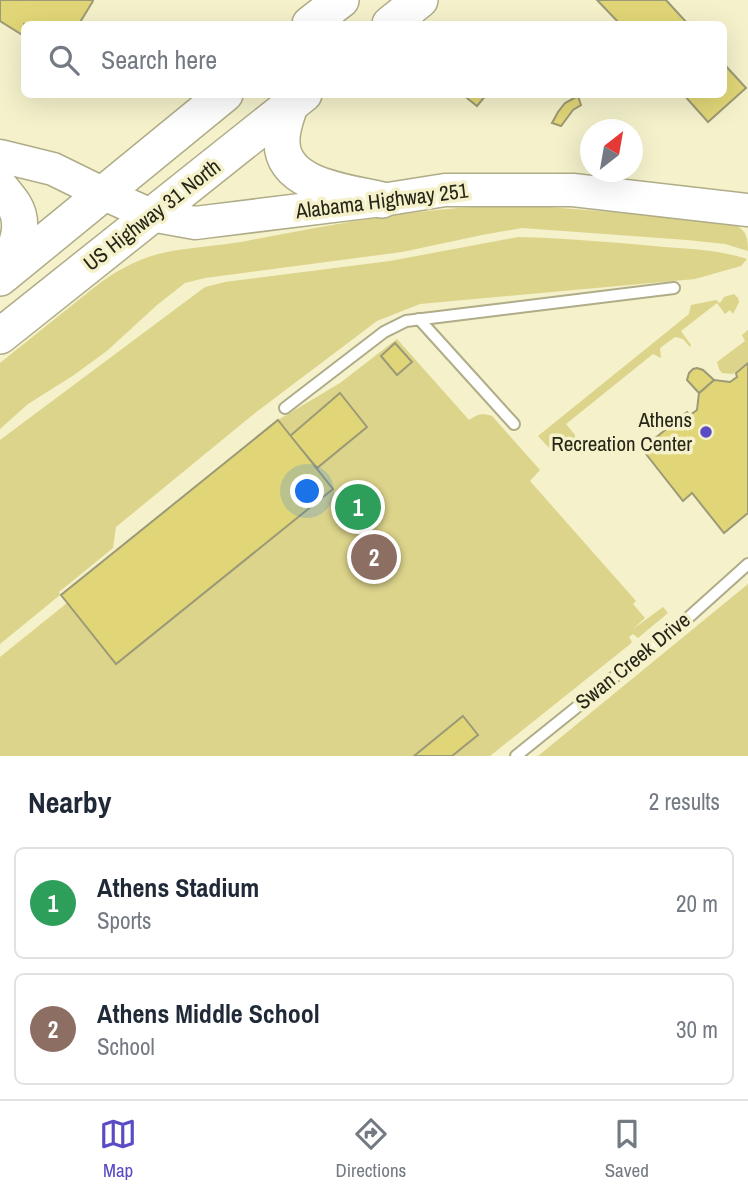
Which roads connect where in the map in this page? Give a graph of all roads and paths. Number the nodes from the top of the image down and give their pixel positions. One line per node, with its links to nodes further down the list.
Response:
1 (341, 0): 3 (main road)
2 (420, 0): 4 (main road)
3 (314, 21)
4 (394, 21)
5 (220, 98): 9 (main road)
6 (297, 100): 10 (main road); 12 (main road, US Highway 31 North)
7 (0, 156): 9 (main road, Alabama Highway 251)
8 (0, 187): 13 (main road)
9 (104, 194): 12 (main road, Alabama Highway 251); 13 (main road)
10 (382, 200): 11 (main road, Alabama Highway 251); 12 (main road, Alabama Highway 251)
11 (748, 210)
12 (151, 215): 16 (main road, US Highway 31 North)
13 (2, 276)
14 (674, 288): 15 (lane)
15 (419, 319): 17 (lane); 18 (lane)
16 (0, 336)
17 (285, 408)
18 (513, 424)
19 (748, 564): 20 (lane, Swan Creek Drive)
20 (516, 756)

